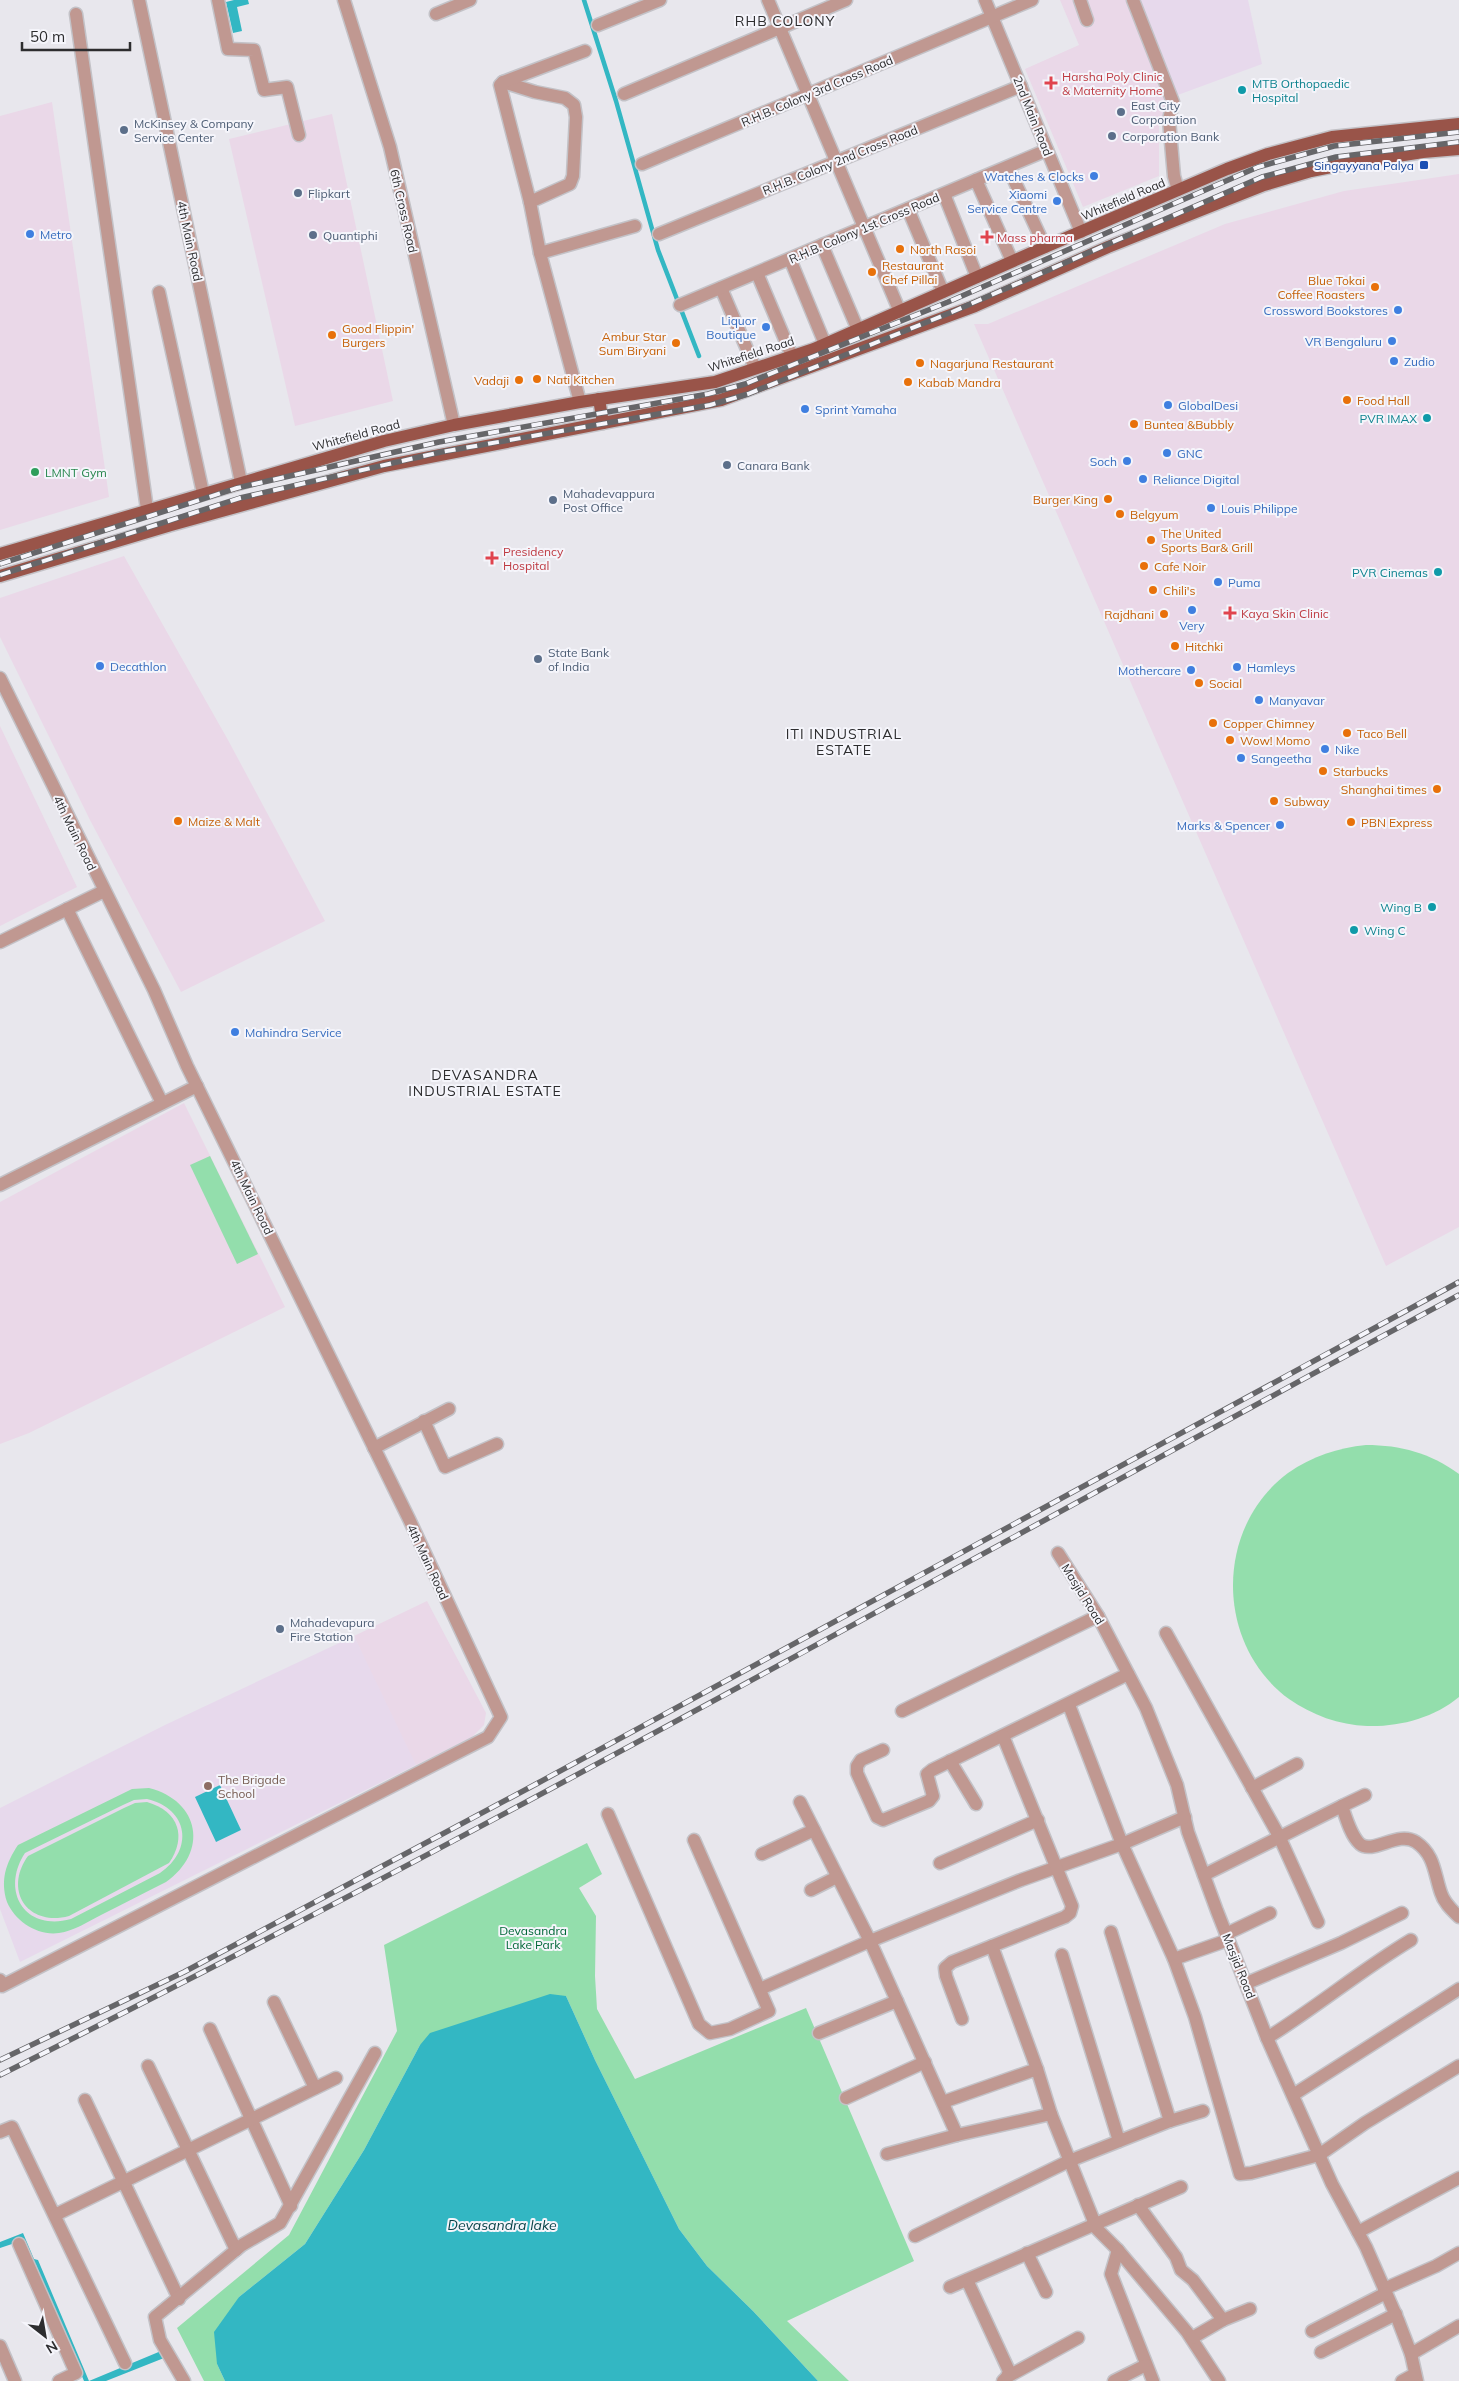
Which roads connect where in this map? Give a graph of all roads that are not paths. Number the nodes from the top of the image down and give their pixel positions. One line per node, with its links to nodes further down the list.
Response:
1 (139, 0): 59 (street, 4th Main Road)
2 (218, 0): 24 (street)
3 (344, 0): 58 (street, 6th Cross Road)
4 (470, 0): 13 (street)
5 (660, 0): 16 (street)
6 (768, 0): 17 (street)
7 (846, 0): 17 (street)
8 (985, 0): 14 (street, 2nd Main Road)
9 (1032, 0): 14 (street, R.H.B. Colony 3rd Cross Road)
10 (1080, 0): 15 (street)
11 (1133, 0): 31 (street)
12 (76, 14): 61 (street)
13 (436, 14)
14 (992, 17): 20 (street, 2nd Main Road); 22 (street, R.H.B. Colony 3rd Cross Road)
15 (1087, 20)
16 (598, 25)
17 (780, 28): 21 (street); 22 (street)
18 (585, 51): 19 (street)
19 (503, 82): 33 (street); 33 (street)
20 (1021, 86): 26 (street, 2nd Main Road); 27 (street, R.H.B. Colony 2nd Cross Road)
21 (624, 94)
22 (808, 95): 27 (street); 28 (street, R.H.B. Colony 3rd Cross Road)
23 (1459, 124): 31 (main road, Whitefield Road)
24 (300, 134)
25 (1459, 149): 57 (main road)
26 (1047, 150): 29 (street, R.H.B. Colony 1st Cross Road); 37 (street, 2nd Main Road)
27 (836, 162): 36 (street); 38 (street, R.H.B. Colony 2nd Cross Road)
28 (642, 164)
29 (1008, 167): 30 (street, R.H.B. Colony 1st Cross Road); 40 (street)
30 (976, 180): 32 (street, R.H.B. Colony 1st Cross Road); 43 (street)
31 (1178, 190): 37 (main road, Whitefield Road)
32 (944, 194): 34 (street, R.H.B. Colony 1st Cross Road); 45 (street)
33 (530, 202): 41 (street)
34 (908, 209): 36 (street, R.H.B. Colony 1st Cross Road); 48 (street)
35 (635, 226): 41 (street)
36 (864, 228): 39 (street, R.H.B. Colony 1st Cross Road); 50 (street)
37 (1081, 232): 40 (main road, Whitefield Road)
38 (659, 234)
39 (822, 245): 42 (street, R.H.B. Colony 1st Cross Road); 51 (street)
40 (1045, 247): 43 (main road, Whitefield Road)
41 (540, 253): 56 (street)
42 (790, 259): 44 (street, R.H.B. Colony 1st Cross Road); 52 (street)
43 (1012, 261): 45 (main road, Whitefield Road)
44 (757, 272): 46 (street, R.H.B. Colony 1st Cross Road); 53 (street)
45 (977, 277): 48 (main road, Whitefield Road)
46 (721, 288): 49 (street, R.H.B. Colony 1st Cross Road); 54 (street)
47 (159, 292): 60 (street)
48 (943, 292): 50 (main road, Whitefield Road)
49 (680, 305)
50 (900, 312): 51 (main road, Whitefield Road)
51 (858, 330): 52 (main road, Whitefield Road)
52 (825, 344): 53 (main road, Whitefield Road)
53 (792, 356): 54 (main road, Whitefield Road)
54 (755, 368): 55 (main road, Whitefield Road)
55 (599, 400): 56 (main road, Whitefield Road); 57 (main road)
56 (580, 402): 58 (main road, Whitefield Road)
57 (603, 423): 63 (main road)
58 (454, 425): 59 (main road, Whitefield Road)
59 (241, 482): 60 (main road, Whitefield Road)
60 (203, 493): 61 (main road, Whitefield Road)
61 (147, 510): 62 (main road, Whitefield Road)
62 (0, 554)
63 (0, 576)
64 (0, 678): 65 (street, 4th Main Road)
65 (104, 890): 66 (street); 68 (street, 4th Main Road)
66 (67, 909): 67 (street); 69 (street)
67 (0, 942)
68 (197, 1086): 69 (street); 74 (street, 4th Main Road)
69 (162, 1103): 70 (street)
70 (0, 1185)
71 (449, 1409): 72 (street)
72 (424, 1421): 73 (street); 74 (street)
73 (497, 1444)
74 (374, 1448): 115 (street, 4th Main Road)
75 (1058, 1553): 76 (street, Masjid Road)
76 (1098, 1616): 78 (street, Masjid Road); 80 (street)
77 (1166, 1633): 85 (street)
78 (1128, 1674): 79 (street); 91 (street, Masjid Road)
79 (1069, 1704): 81 (street); 96 (street)
80 (902, 1711)
81 (1002, 1736): 83 (street); 92 (street)
82 (883, 1750): 83 (street)
83 (950, 1761): 88 (street)
84 (1297, 1764): 85 (street)
85 (1252, 1788): 94 (street)
86 (1365, 1795): 89 (street)
87 (800, 1802): 93 (street)
88 (976, 1804)
89 (1342, 1806): 94 (street); 105 (street)
90 (608, 1814): 116 (street)
91 (1185, 1817): 96 (street); 100 (street, Masjid Road)
92 (1038, 1820): 98 (street); 99 (street)
93 (814, 1830): 97 (street); 101 (street)
94 (1279, 1836): 100 (street); 106 (street)
95 (694, 1840): 116 (street)
96 (1122, 1844): 99 (street); 113 (street)
97 (762, 1854)
98 (940, 1862)
99 (1057, 1867): 110 (street); 111 (street)
100 (1204, 1875): 108 (street, Masjid Road)
101 (837, 1877): 102 (street); 110 (street)
102 (811, 1890)
103 (1402, 1912): 114 (street)
104 (1270, 1914): 108 (street)
105 (1459, 1917)
106 (1318, 1922)
107 (1111, 1932): 138 (street)
108 (1227, 1937): 113 (street); 114 (street, Masjid Road)
109 (1411, 1940): 123 (street)
110 (870, 1941): 116 (street); 118 (street)
111 (992, 1946): 120 (street); 128 (street)
112 (1062, 1955): 141 (street)
113 (1174, 1959): 144 (street)
114 (1247, 1983): 123 (street, Masjid Road)
115 (1, 1985)
116 (760, 1989)
117 (1459, 1989): 131 (street)
118 (897, 2001): 122 (street); 125 (street)
119 (274, 2002): 130 (street)
120 (962, 2019)
121 (210, 2029): 137 (street)
122 (820, 2033)
123 (1267, 2038): 131 (street, Masjid Road)
124 (375, 2052): 150 (street)
125 (925, 2062): 132 (street); 134 (street)
126 (148, 2066): 142 (street)
127 (1459, 2066): 144 (street)
128 (1037, 2069): 134 (street); 136 (street)
129 (336, 2078): 130 (street)
130 (314, 2088): 137 (street)
131 (1293, 2095): 144 (street, Masjid Road)
132 (846, 2098)
133 (85, 2100): 147 (street)
134 (943, 2102): 140 (street)
135 (1203, 2111): 138 (street)
136 (1051, 2114): 140 (street); 145 (street)
137 (251, 2119): 142 (street); 150 (street)
138 (1170, 2121): 141 (street)
139 (0, 2132): 151 (street)
140 (957, 2135): 143 (street)
141 (1119, 2141): 145 (street)
142 (188, 2150): 147 (street); 156 (street)
143 (888, 2154)
144 (1319, 2155): 153 (street, Masjid Road)
145 (1069, 2160): 152 (street); 154 (street)
146 (1459, 2178): 153 (street)
147 (124, 2182): 151 (street); 164 (street)
148 (1181, 2187): 149 (street)
149 (1138, 2205): 152 (street); 167 (street)
150 (291, 2206): 156 (street)
151 (55, 2215): 175 (street)
152 (1094, 2223): 157 (street); 158 (street)
153 (1358, 2232): 162 (street, Masjid Road)
154 (915, 2236)
155 (18, 2244): 180 (street)
156 (236, 2250): 164 (street)
157 (1118, 2250): 171 (street); 176 (street)
158 (1026, 2253): 160 (street); 163 (street)
159 (1459, 2253): 162 (street)
160 (967, 2280): 161 (street); 178 (street)
161 (950, 2287)
162 (1385, 2291): 166 (street, Masjid Road); 169 (street)
163 (1046, 2292)
164 (179, 2299): 181 (street)
165 (1250, 2309): 167 (street)
166 (1396, 2314): 173 (street); 174 (street, Masjid Road)
167 (1224, 2320): 171 (street)
168 (1459, 2326): 174 (street)
169 (1312, 2331)
170 (1078, 2338): 178 (street)
171 (1192, 2338): 184 (street)
172 (0, 2346): 179 (street)
173 (1321, 2352)
174 (1411, 2354): 177 (street, Masjid Road)
175 (124, 2363)
176 (1146, 2365): 182 (street); 183 (street)
177 (1416, 2378): 185 (street)
178 (1005, 2379)
179 (15, 2381)
180 (59, 2381)
181 (184, 2381)
182 (1114, 2381)
183 (1153, 2381)
184 (1219, 2381)
185 (1402, 2381)

